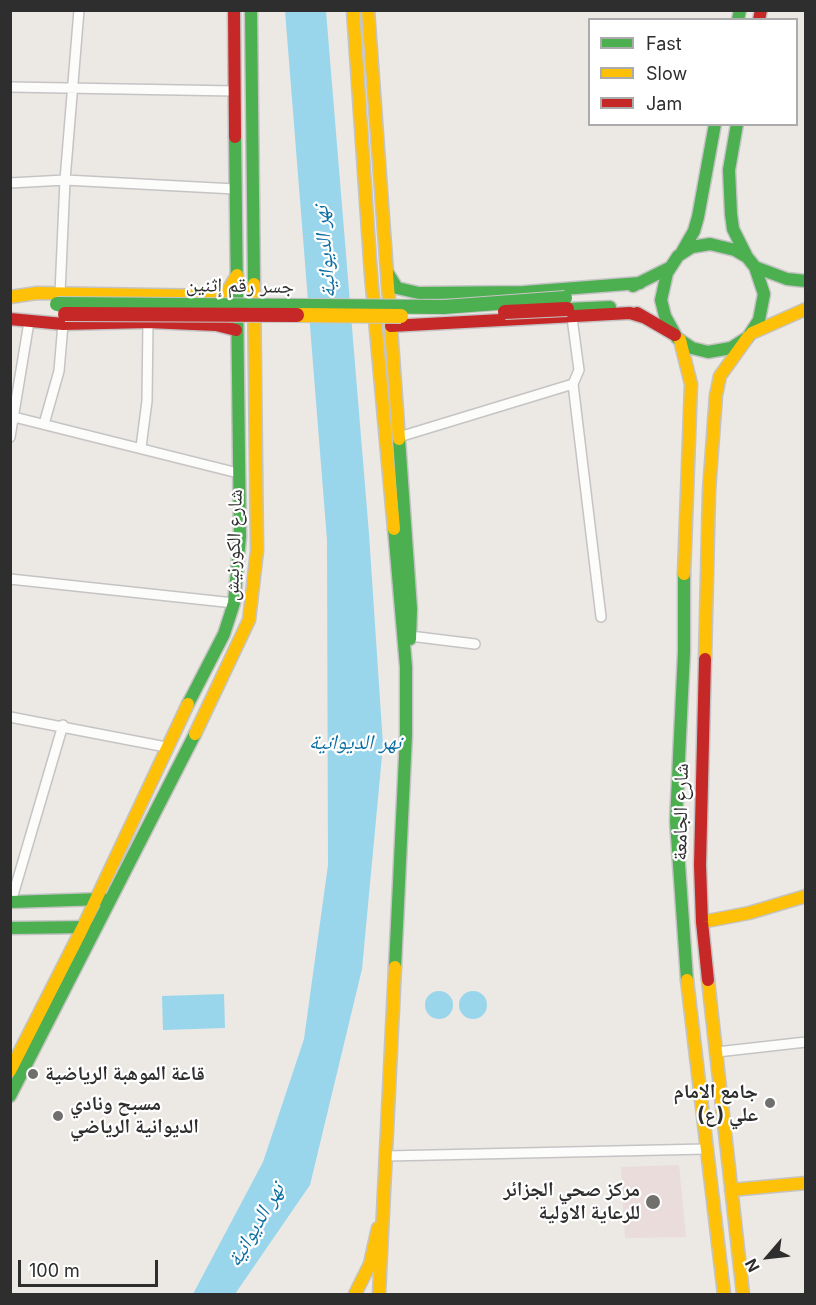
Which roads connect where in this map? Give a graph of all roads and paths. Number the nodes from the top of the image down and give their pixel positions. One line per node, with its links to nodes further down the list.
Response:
1 (79, 10): 8 (street)
2 (234, 10): 6 (main road, شارع الكورنيش)
3 (251, 10): 7 (main road, شارع الكورنيش)
4 (354, 10): 21 (main road)
5 (368, 10): 19 (main road)
6 (234, 27): 7 (main road); 10 (main road, شارع الكورنيش)
7 (251, 29): 44 (main road, شارع الكورنيش)
8 (72, 86): 9 (street); 10 (street); 13 (street)
9 (10, 87)
10 (235, 91): 15 (main road, شارع الكورنيش)
11 (716, 126): 16 (main road)
12 (737, 126): 17 (main road)
13 (65, 180): 14 (street); 15 (street); 26 (street)
14 (10, 183)
15 (235, 189): 20 (main road, شارع الكورنيش)
16 (681, 253): 17 (main road); 18 (main road)
17 (751, 262): 22 (main road); 34 (main road)
18 (669, 268): 23 (main road); 35 (main road)
19 (387, 272): 21 (main road); 23 (main road); 32 (main road)
20 (237, 275): 26 (main road); 33 (main road, شارع الكورنيش)
21 (371, 275): 31 (main road)
22 (806, 281)
23 (640, 283): 25 (main road)
24 (10, 298): 26 (main road)
25 (568, 308): 26 (main road, جسر رقم إثنين, bridge); 32 (main road); 35 (main road); 36 (street)
26 (61, 309): 28 (main road); 29 (main road); 30 (main road); 38 (street)
27 (806, 309): 34 (main road)
28 (10, 317): 29 (main road)
29 (30, 322): 37 (street)
30 (148, 322): 33 (main road); 41 (street)
31 (375, 326): 32 (main road); 52 (main road)
32 (391, 326): 40 (main road)
33 (236, 330): 42 (main road, شارع الكورنيش)
34 (750, 335): 35 (main road); 59 (main road, شارع الجامعة)
35 (678, 338): 58 (main road, شارع الجامعة)
36 (573, 384): 40 (street); 47 (street)
37 (13, 416): 38 (street); 39 (street)
38 (44, 424): 41 (street)
39 (10, 437)
40 (399, 437): 50 (main road)
41 (141, 447): 42 (street)
42 (238, 473): 43 (main road, شارع الكورنيش)
43 (239, 558): 44 (main road); 46 (main road, شارع الكورنيش)
44 (256, 562): 49 (main road, شارع الكورنيش)
45 (10, 579): 46 (street)
46 (234, 603): 48 (main road, شارع الكورنيش)
47 (601, 617)
48 (229, 622): 49 (main road); 55 (main road, شارع الكورنيش)
49 (246, 631): 57 (main road, شارع الكورنيش)
50 (410, 636): 51 (street); 52 (main road)
51 (475, 644)
52 (406, 667): 75 (main road)
53 (10, 717): 54 (street)
54 (63, 725): 55 (street); 63 (street)
55 (166, 747): 56 (main road, شارع الكورنيش)
56 (149, 782): 57 (main road); 62 (main road, شارع الكورنيش)
57 (168, 790): 61 (main road, شارع الكورنيش)
58 (677, 864): 59 (main road); 68 (main road, شارع الجامعة)
59 (700, 865): 64 (main road, شارع الجامعة)
60 (806, 896): 64 (main road)
61 (113, 898): 62 (main road); 65 (main road, شارع الكورنيش)
62 (97, 899): 63 (main road); 66 (main road, شارع الكورنيش)
63 (11, 902)
64 (702, 922): 69 (main road, شارع الجامعة)
65 (98, 926): 66 (main road); 73 (main road, شارع الكورنيش)
66 (83, 927): 67 (main road); 72 (main road, شارع الكورنيش)
67 (10, 928)
68 (685, 965): 69 (main road); 74 (main road, شارع الجامعة)
69 (707, 965): 71 (main road, شارع الجامعة)
70 (806, 1042): 71 (street)
71 (717, 1052): 77 (main road, شارع الجامعة)
72 (10, 1071)
73 (10, 1096)
74 (706, 1149): 75 (street); 81 (main road, شارع الجامعة)
75 (387, 1156): 78 (main road)
76 (806, 1183): 77 (main road)
77 (731, 1190): 82 (main road, شارع الجامعة)
78 (385, 1198): 79 (main road); 80 (main road)
79 (355, 1294)
80 (379, 1294)
81 (724, 1294)
82 (743, 1294)

